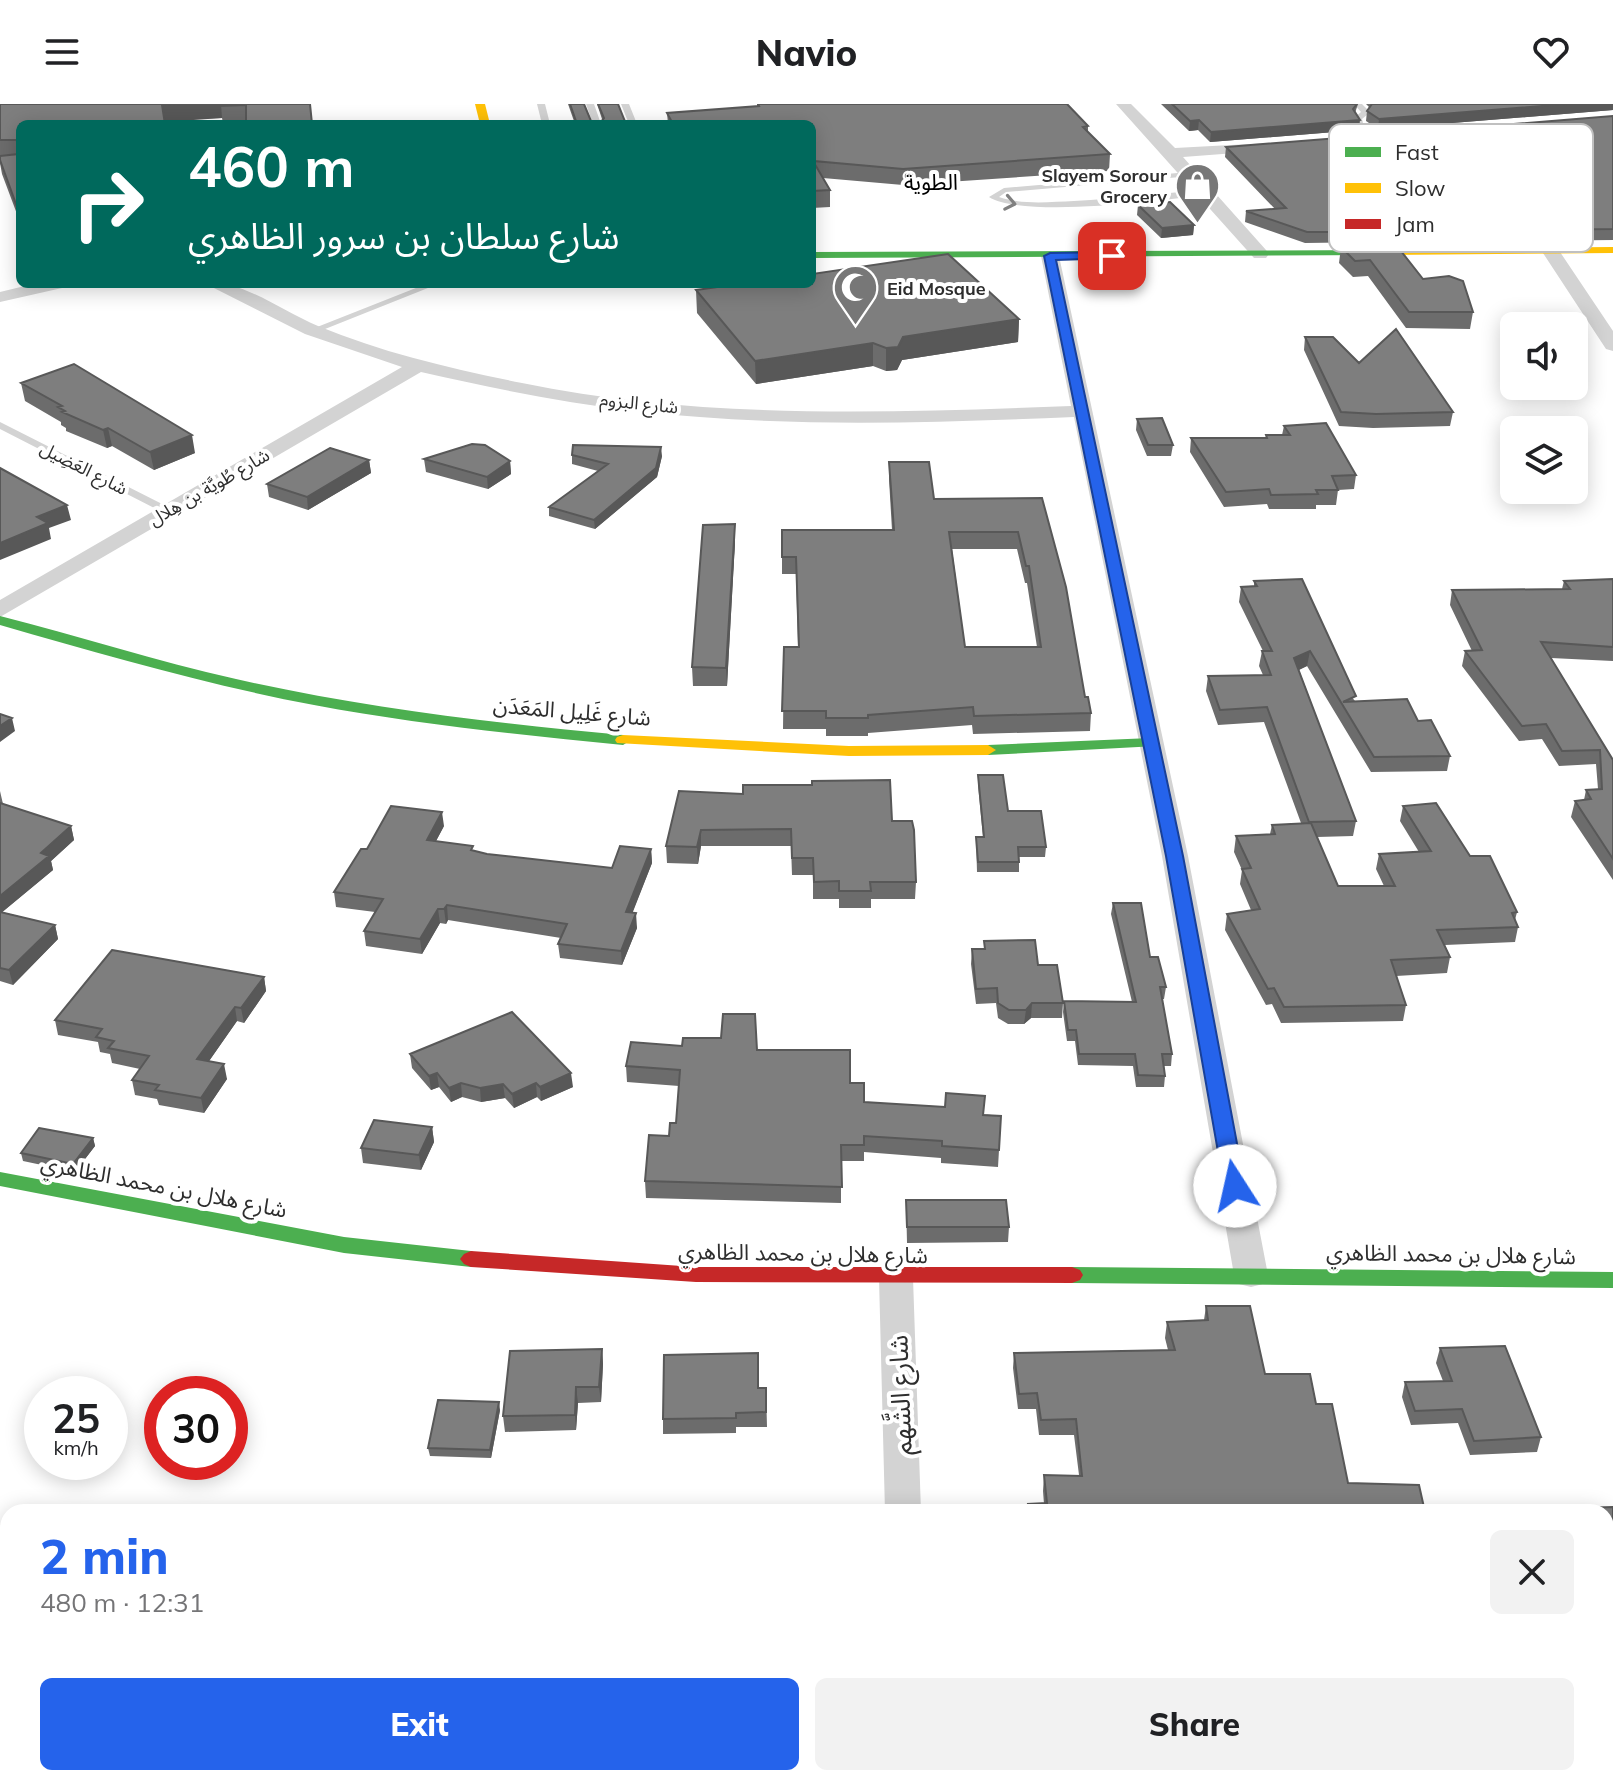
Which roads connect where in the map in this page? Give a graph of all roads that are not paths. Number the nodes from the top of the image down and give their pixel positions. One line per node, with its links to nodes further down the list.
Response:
1 (1123, 104): 5 (street)
2 (1358, 104): 3 (lane)
3 (1360, 124)
4 (1282, 144): 5 (street)
5 (1171, 153): 6 (street)
6 (1189, 174): 7 (street); 7 (lane, one-way to 7)
7 (1205, 192): 10 (street)
8 (1405, 252): 10 (street)
9 (1551, 252): 18 (street)
10 (1260, 254): 12 (street)
11 (816, 255): 12 (street)
12 (1050, 256): 20 (street)
13 (39, 288): 16 (street)
14 (222, 288): 17 (street, شارع البزوم)
15 (424, 288): 17 (lane)
16 (0, 297)
17 (312, 331): 19 (street, شارع البزوم)
18 (1613, 345)
19 (419, 365): 20 (street, شارع البزوم); 22 (street, شارع طُويَّة بن هِلال)
20 (1082, 411): 25 (street)
21 (0, 425): 22 (lane, شارع العَضِيل)
22 (168, 511): 23 (street, شارع طُويَّة بن هِلال)
23 (0, 610)
24 (0, 620): 25 (street, شارع غَلِيل المَعَدَن)
25 (1151, 743): 27 (street)
26 (0, 1179): 28 (street, شارع هلال بن محمد الظاهري)
27 (1251, 1275): 28 (street, شارع هلال بن محمد الظاهري); 29 (street, شارع هلال بن محمد الظاهري)
28 (896, 1278): 30 (street, شارع الشَّهم)
29 (1613, 1280)
30 (903, 1504)

